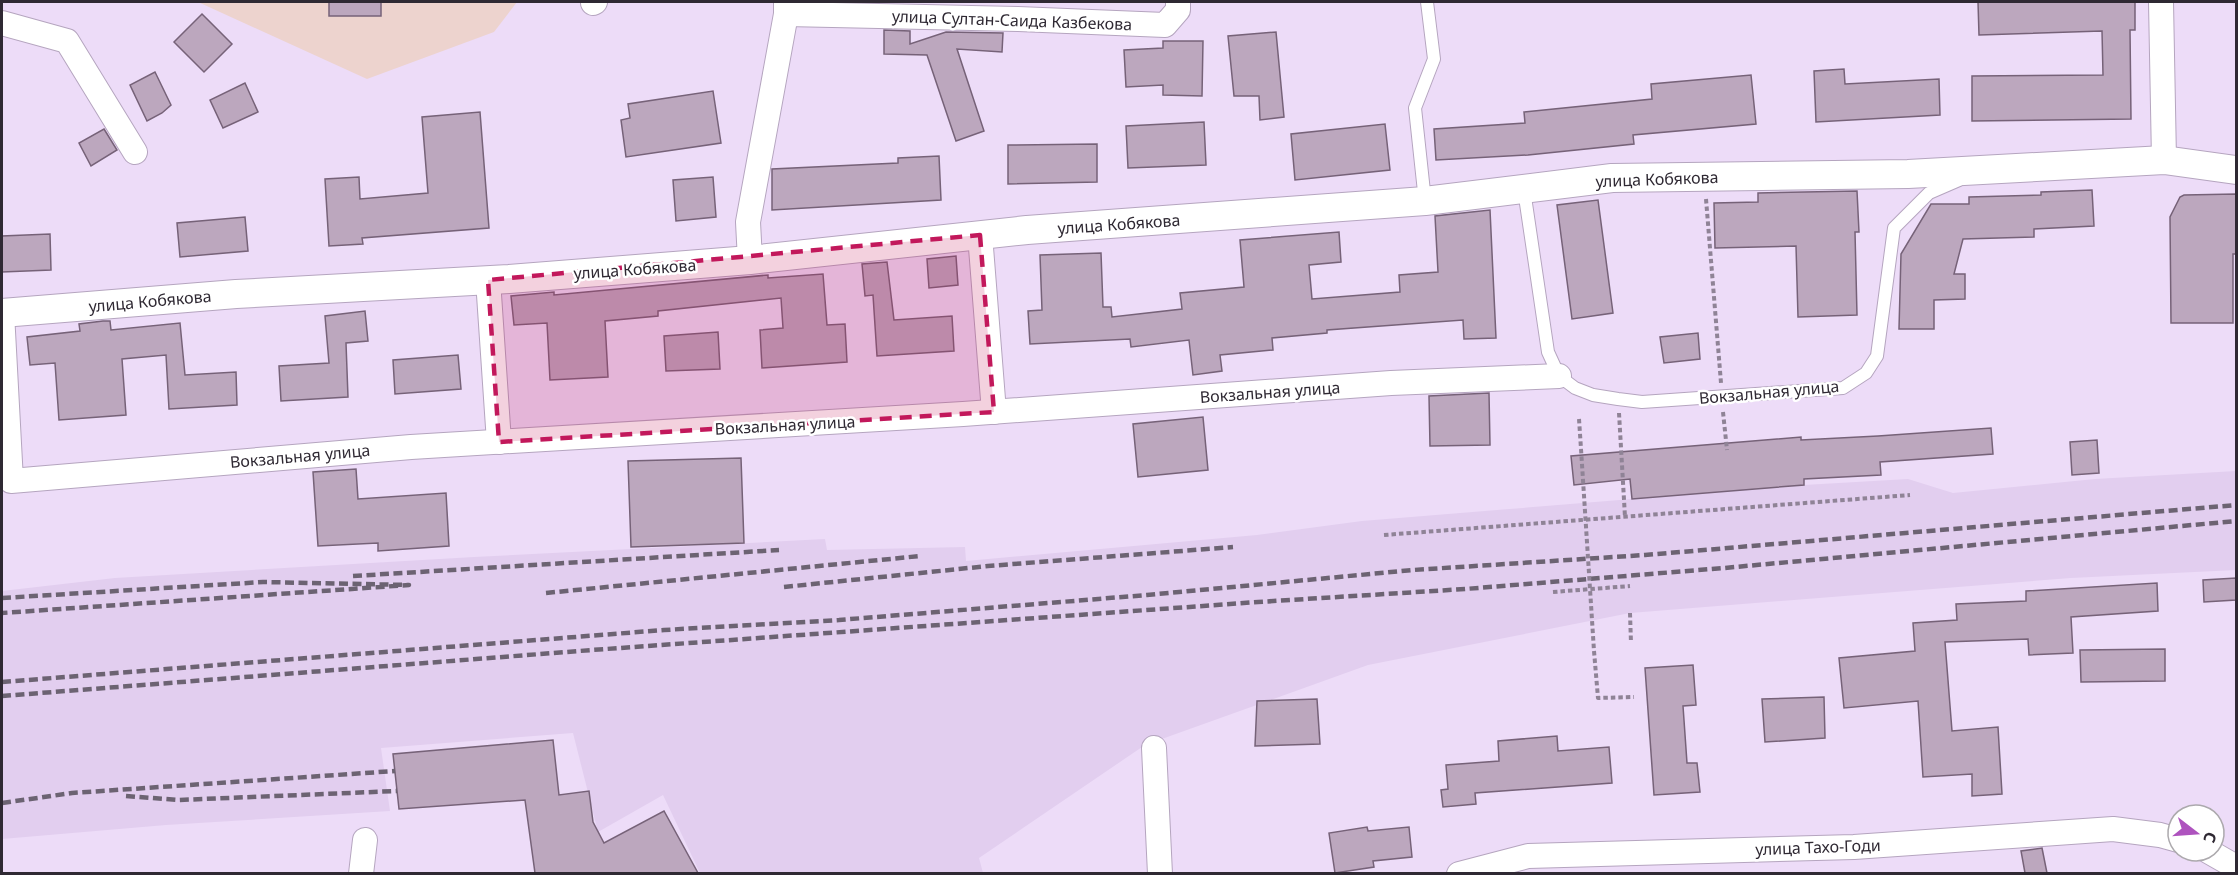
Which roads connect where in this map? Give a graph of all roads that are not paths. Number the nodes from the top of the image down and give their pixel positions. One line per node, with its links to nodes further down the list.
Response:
1 (1178, 2): 4 (street, улица Султан-Саида Казбекова)
2 (1427, 2): 11 (lane)
3 (2162, 2): 7 (street)
4 (786, 8): 13 (street)
5 (2, 23): 6 (street)
6 (135, 152)
7 (2164, 160): 8 (street, улица Кобякова); 9 (street, улица Кобякова)
8 (1983, 170): 10 (street, улица Кобякова); 16 (lane, Вокзальная улица)
9 (2236, 170)
10 (1524, 190): 11 (street, улица Кобякова); 16 (lane)
11 (1425, 201): 12 (street, улица Кобякова)
12 (980, 235): 13 (street, улица Кобякова); 17 (street)
13 (750, 260): 14 (street, улица Кобякова)
14 (488, 280): 15 (street, улица Кобякова); 18 (street)
15 (2, 313): 19 (street, Вокзальная улица)
16 (1559, 376): 17 (street, Вокзальная улица)
17 (994, 412): 18 (street, Вокзальная улица)
18 (499, 442): 19 (street, Вокзальная улица)
19 (6, 481)
20 (1154, 748): 24 (street)
21 (2166, 837): 25 (street, улица Тахо-Годи)
22 (366, 840): 23 (street)
23 (362, 873)
24 (1160, 873)
25 (1459, 873)

